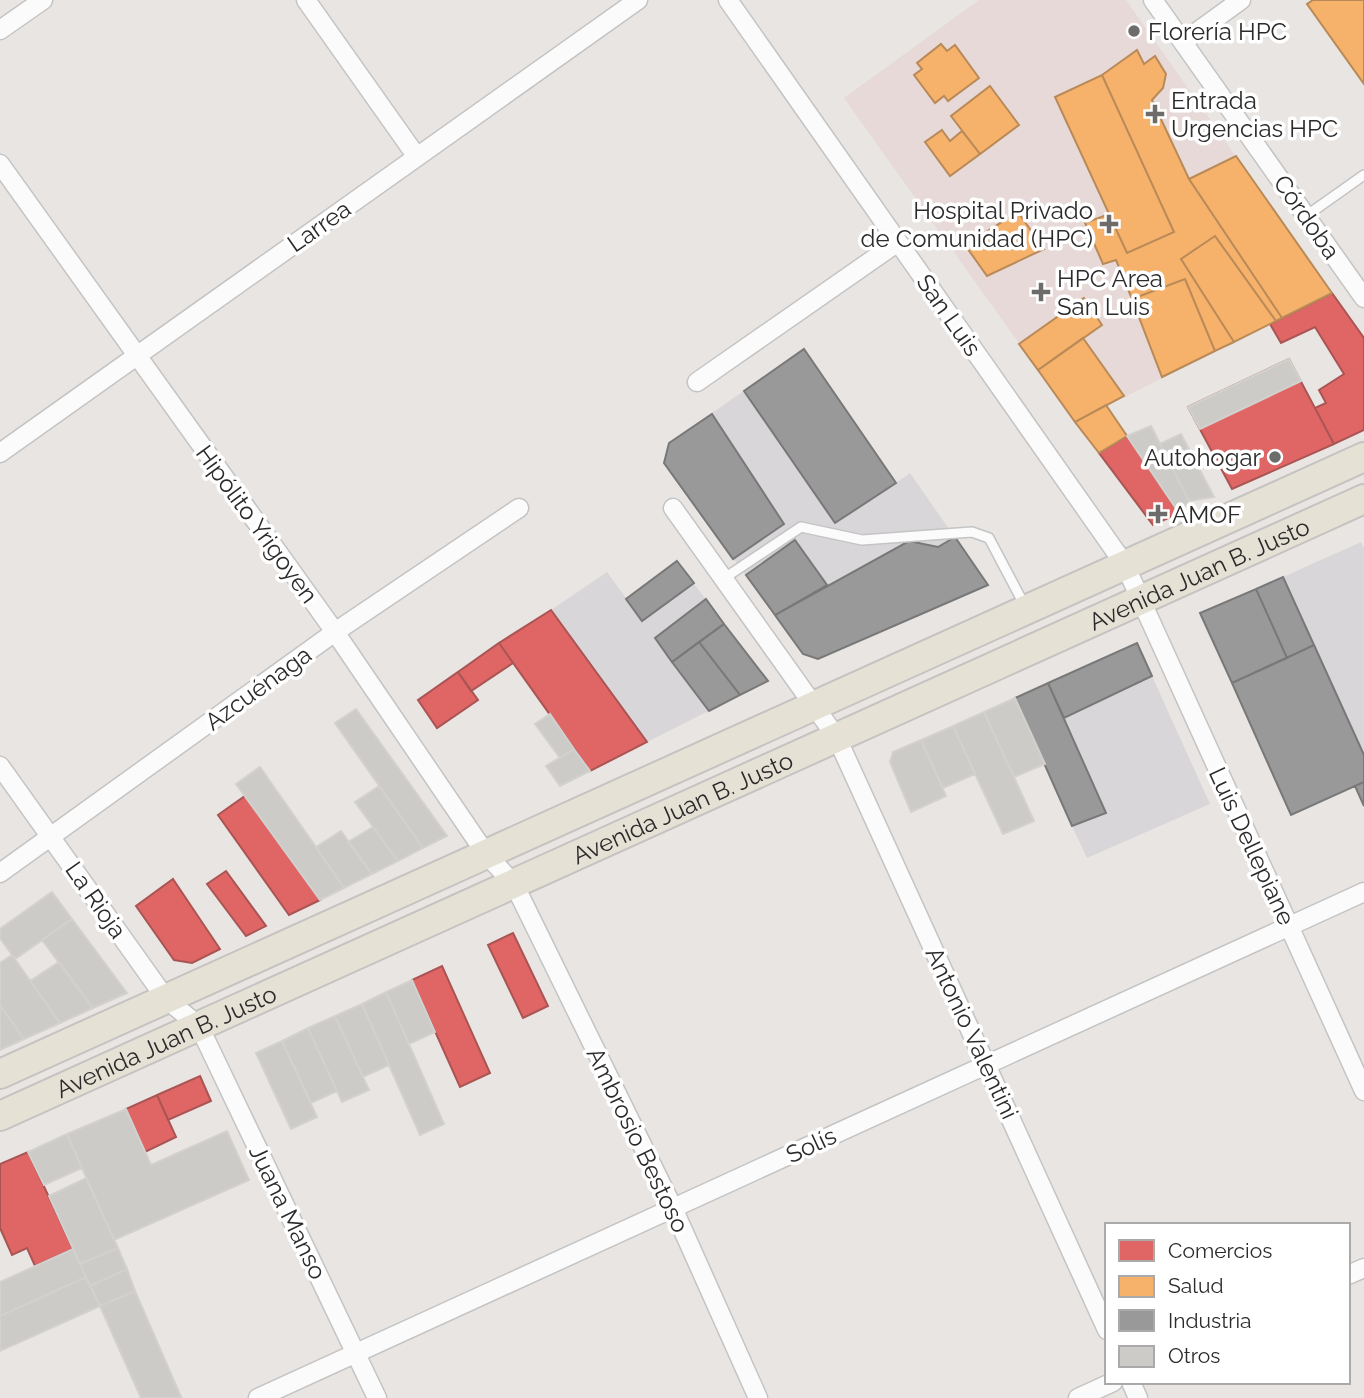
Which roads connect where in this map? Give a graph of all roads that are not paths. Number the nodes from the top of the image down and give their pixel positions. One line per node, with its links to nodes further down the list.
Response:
1 (43, 0): 7 (street)
2 (306, 0): 9 (street)
3 (638, 0): 9 (street, Larrea)
4 (728, 0): 13 (street, San Luis)
5 (1153, 0): 8 (street, Córdoba)
6 (1241, 0): 8 (street)
7 (0, 30)
8 (1183, 42): 12 (street, Córdoba)
9 (416, 157): 15 (street, Larrea)
10 (0, 164): 15 (street, Hipólito Yrigoyen)
11 (1364, 175): 12 (lane)
12 (1306, 216): 14 (street, Córdoba)
13 (898, 242): 16 (street); 22 (street, San Luis)
14 (1364, 298)
15 (136, 356): 17 (street, Larrea); 26 (street, Hipólito Yrigoyen)
16 (697, 382)
17 (0, 453)
18 (1364, 457): 22 (main road, Avenida Juan B. Justo)
19 (1364, 499): 24 (main road, Avenida Juan B. Justo)
20 (519, 508): 26 (street, Azcuénaga)
21 (673, 508): 23 (street, Antonio Valentini)
22 (1125, 565): 24 (street, San Luis); 25 (main road, Avenida Juan B. Justo)
23 (723, 579): 25 (lane); 27 (street, Antonio Valentini)
24 (1140, 600): 28 (main road, Avenida Juan B. Justo); 35 (street, Luis Dellepiane)
25 (1027, 609): 27 (main road, Avenida Juan B. Justo)
26 (335, 632): 30 (street, Azcuénaga); 31 (street, Hipólito Yrigoyen)
27 (813, 706): 28 (street, Antonio Valentini); 31 (main road, Avenida Juan B. Justo)
28 (837, 738): 33 (main road, Avenida Juan B. Justo); 38 (street, Antonio Valentini)
29 (0, 766): 30 (street, La Rioja)
30 (51, 836): 32 (street, Azcuénaga); 36 (street, La Rioja)
31 (486, 854): 33 (street, Hipólito Yrigoyen); 36 (main road, Avenida Juan B. Justo)
32 (0, 873)
33 (514, 884): 37 (main road, Avenida Juan B. Justo); 42 (street, Ambrosio Bestoso)
34 (1364, 892): 35 (street, Solís)
35 (1289, 927): 38 (street, Solís); 40 (street, Luis Dellepiane)
36 (166, 999): 37 (street, La Rioja); 39 (main road, Avenida Juan B. Justo)
37 (199, 1026): 41 (main road, Avenida Juan B. Justo); 44 (street, Juana Manso)
38 (987, 1065): 42 (street, Solís); 43 (street, Antonio Valentini)
39 (0, 1074)
40 (1364, 1091)
41 (0, 1116)
42 (673, 1209): 44 (street, Solís); 48 (street, Ambrosio Bestoso)
43 (1105, 1325)
44 (356, 1353): 46 (street, Solís); 47 (street, Juana Manso)
45 (1109, 1384): 49 (street)
46 (258, 1398)
47 (377, 1398)
48 (758, 1398)
49 (1078, 1398)

